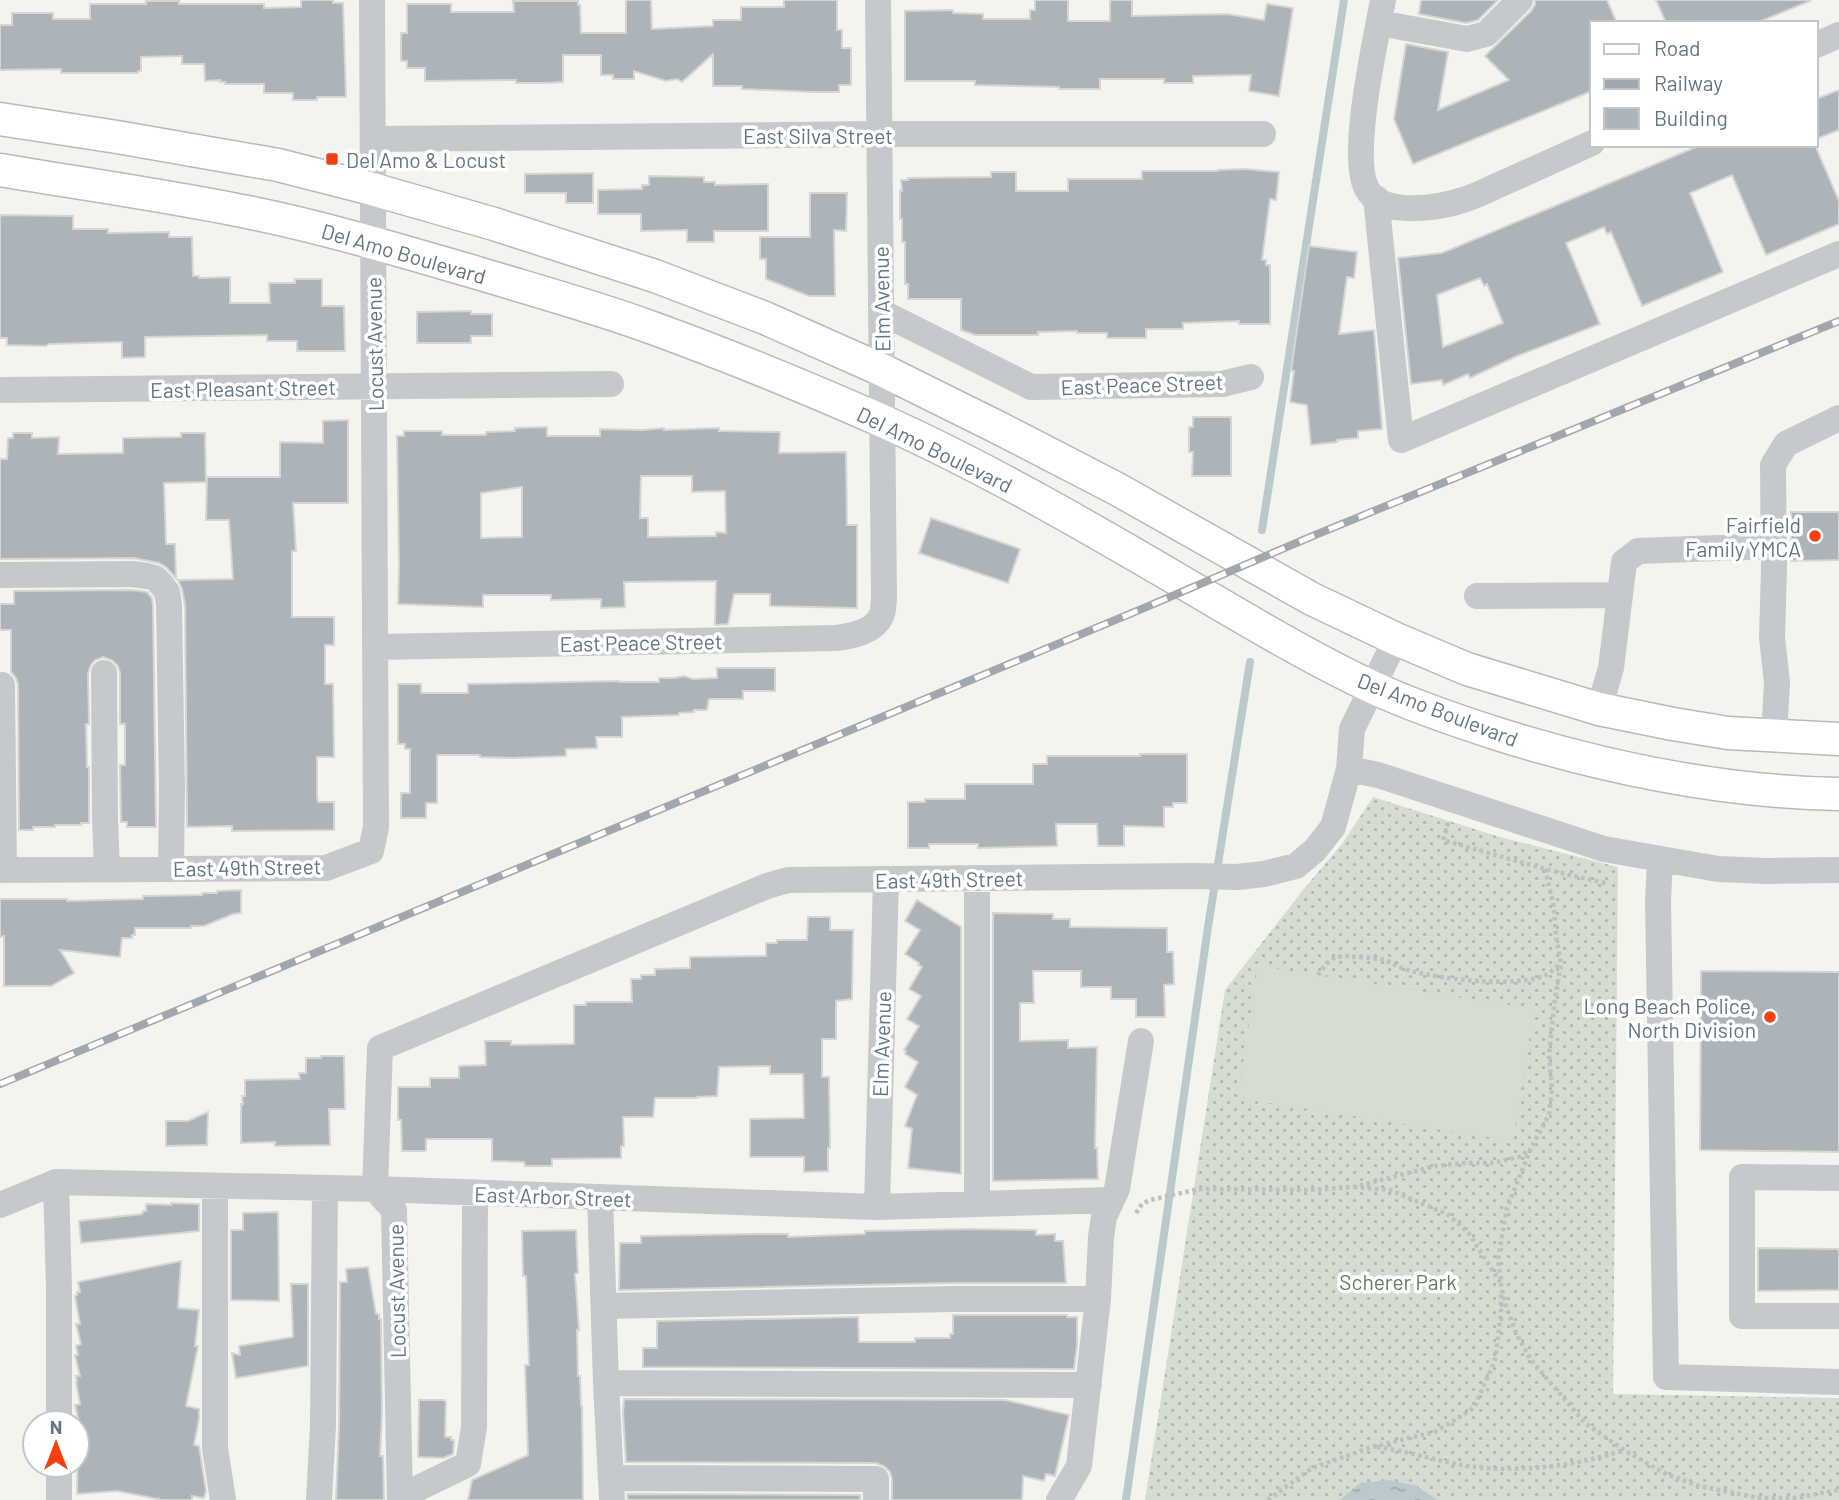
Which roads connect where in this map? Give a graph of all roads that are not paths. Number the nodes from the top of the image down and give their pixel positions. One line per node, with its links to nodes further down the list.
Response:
1 (372, 0): 10 (street, Locust Avenue)
2 (878, 0): 8 (street, Elm Avenue)
3 (1520, 0): 4 (street)
4 (1381, 11): 14 (street)
5 (1839, 35): 6 (street)
6 (1818, 44)
7 (0, 119): 13 (main road)
8 (879, 134): 9 (street, East Silva Street); 10 (street, East Silva Street); 17 (street, Elm Avenue)
9 (1263, 134)
10 (373, 139): 13 (street, Locust Avenue)
11 (1590, 144): 14 (street)
12 (0, 170): 15 (main road, Del Amo Boulevard)
13 (372, 189): 15 (street, Locust Avenue); 18 (main road)
14 (1377, 200): 16 (street)
15 (372, 242): 21 (street, Locust Avenue); 24 (main road, Del Amo Boulevard)
16 (1839, 254)
17 (881, 312): 18 (street, Elm Avenue); 19 (street, East Peace Street)
18 (882, 370): 24 (street, Elm Avenue); 30 (main road)
19 (1251, 377)
20 (611, 384): 21 (street, East Pleasant Street)
21 (374, 387): 22 (street, East Pleasant Street); 31 (street, Locust Avenue)
22 (0, 390)
23 (1839, 418): 25 (street)
24 (883, 421): 29 (street, Elm Avenue); 34 (main road, Del Amo Boulevard)
25 (1773, 546): 27 (street); 36 (street)
26 (0, 575): 41 (street)
27 (1620, 595): 28 (street); 35 (street)
28 (1477, 596)
29 (884, 599): 31 (street, East Peace Street)
30 (1396, 639): 34 (street, East 49th Street); 35 (main road)
31 (376, 647): 41 (street, East 49th Street)
32 (104, 673): 43 (street)
33 (2, 685): 42 (street)
34 (1373, 687): 38 (street, East 49th Street); 39 (main road, Del Amo Boulevard)
35 (1599, 709): 36 (main road)
36 (1774, 736): 37 (main road)
37 (1839, 738)
38 (1349, 769): 40 (street); 45 (street, East 49th Street)
39 (1839, 794)
40 (1660, 859): 44 (street); 62 (street)
41 (171, 869): 43 (street, East 49th Street)
42 (2, 870): 43 (street, East 49th Street)
43 (107, 870)
44 (1839, 870)
45 (977, 879): 46 (street, East 49th Street); 56 (street)
46 (886, 880): 52 (street, East 49th Street); 58 (street, Elm Avenue)
47 (1141, 1041): 55 (street)
48 (1839, 1178): 61 (street)
49 (56, 1182): 50 (street, East Arbor Street); 57 (street, East Arbor Street); 65 (street)
50 (215, 1186): 51 (street, East Arbor Street); 70 (street)
51 (325, 1188): 52 (street, East Arbor Street); 71 (street)
52 (375, 1189): 53 (street, East Arbor Street); 68 (street, Locust Avenue)
53 (475, 1193): 54 (street, East Arbor Street); 68 (street)
54 (600, 1197): 58 (street, East Arbor Street); 60 (street)
55 (1111, 1200): 56 (street, East Arbor Street); 59 (street)
56 (977, 1203): 58 (street, East Arbor Street)
57 (0, 1205)
58 (877, 1207)
59 (1098, 1299): 60 (street); 64 (street)
60 (604, 1306): 63 (street)
61 (1839, 1316)
62 (1839, 1382)
63 (606, 1383): 64 (street); 67 (street)
64 (1089, 1385): 73 (street)
65 (59, 1409)
66 (59, 1479): 69 (street)
67 (612, 1489): 72 (street)
68 (400, 1498)
69 (59, 1500)
70 (223, 1500)
71 (320, 1500)
72 (876, 1500)
73 (1059, 1500)

